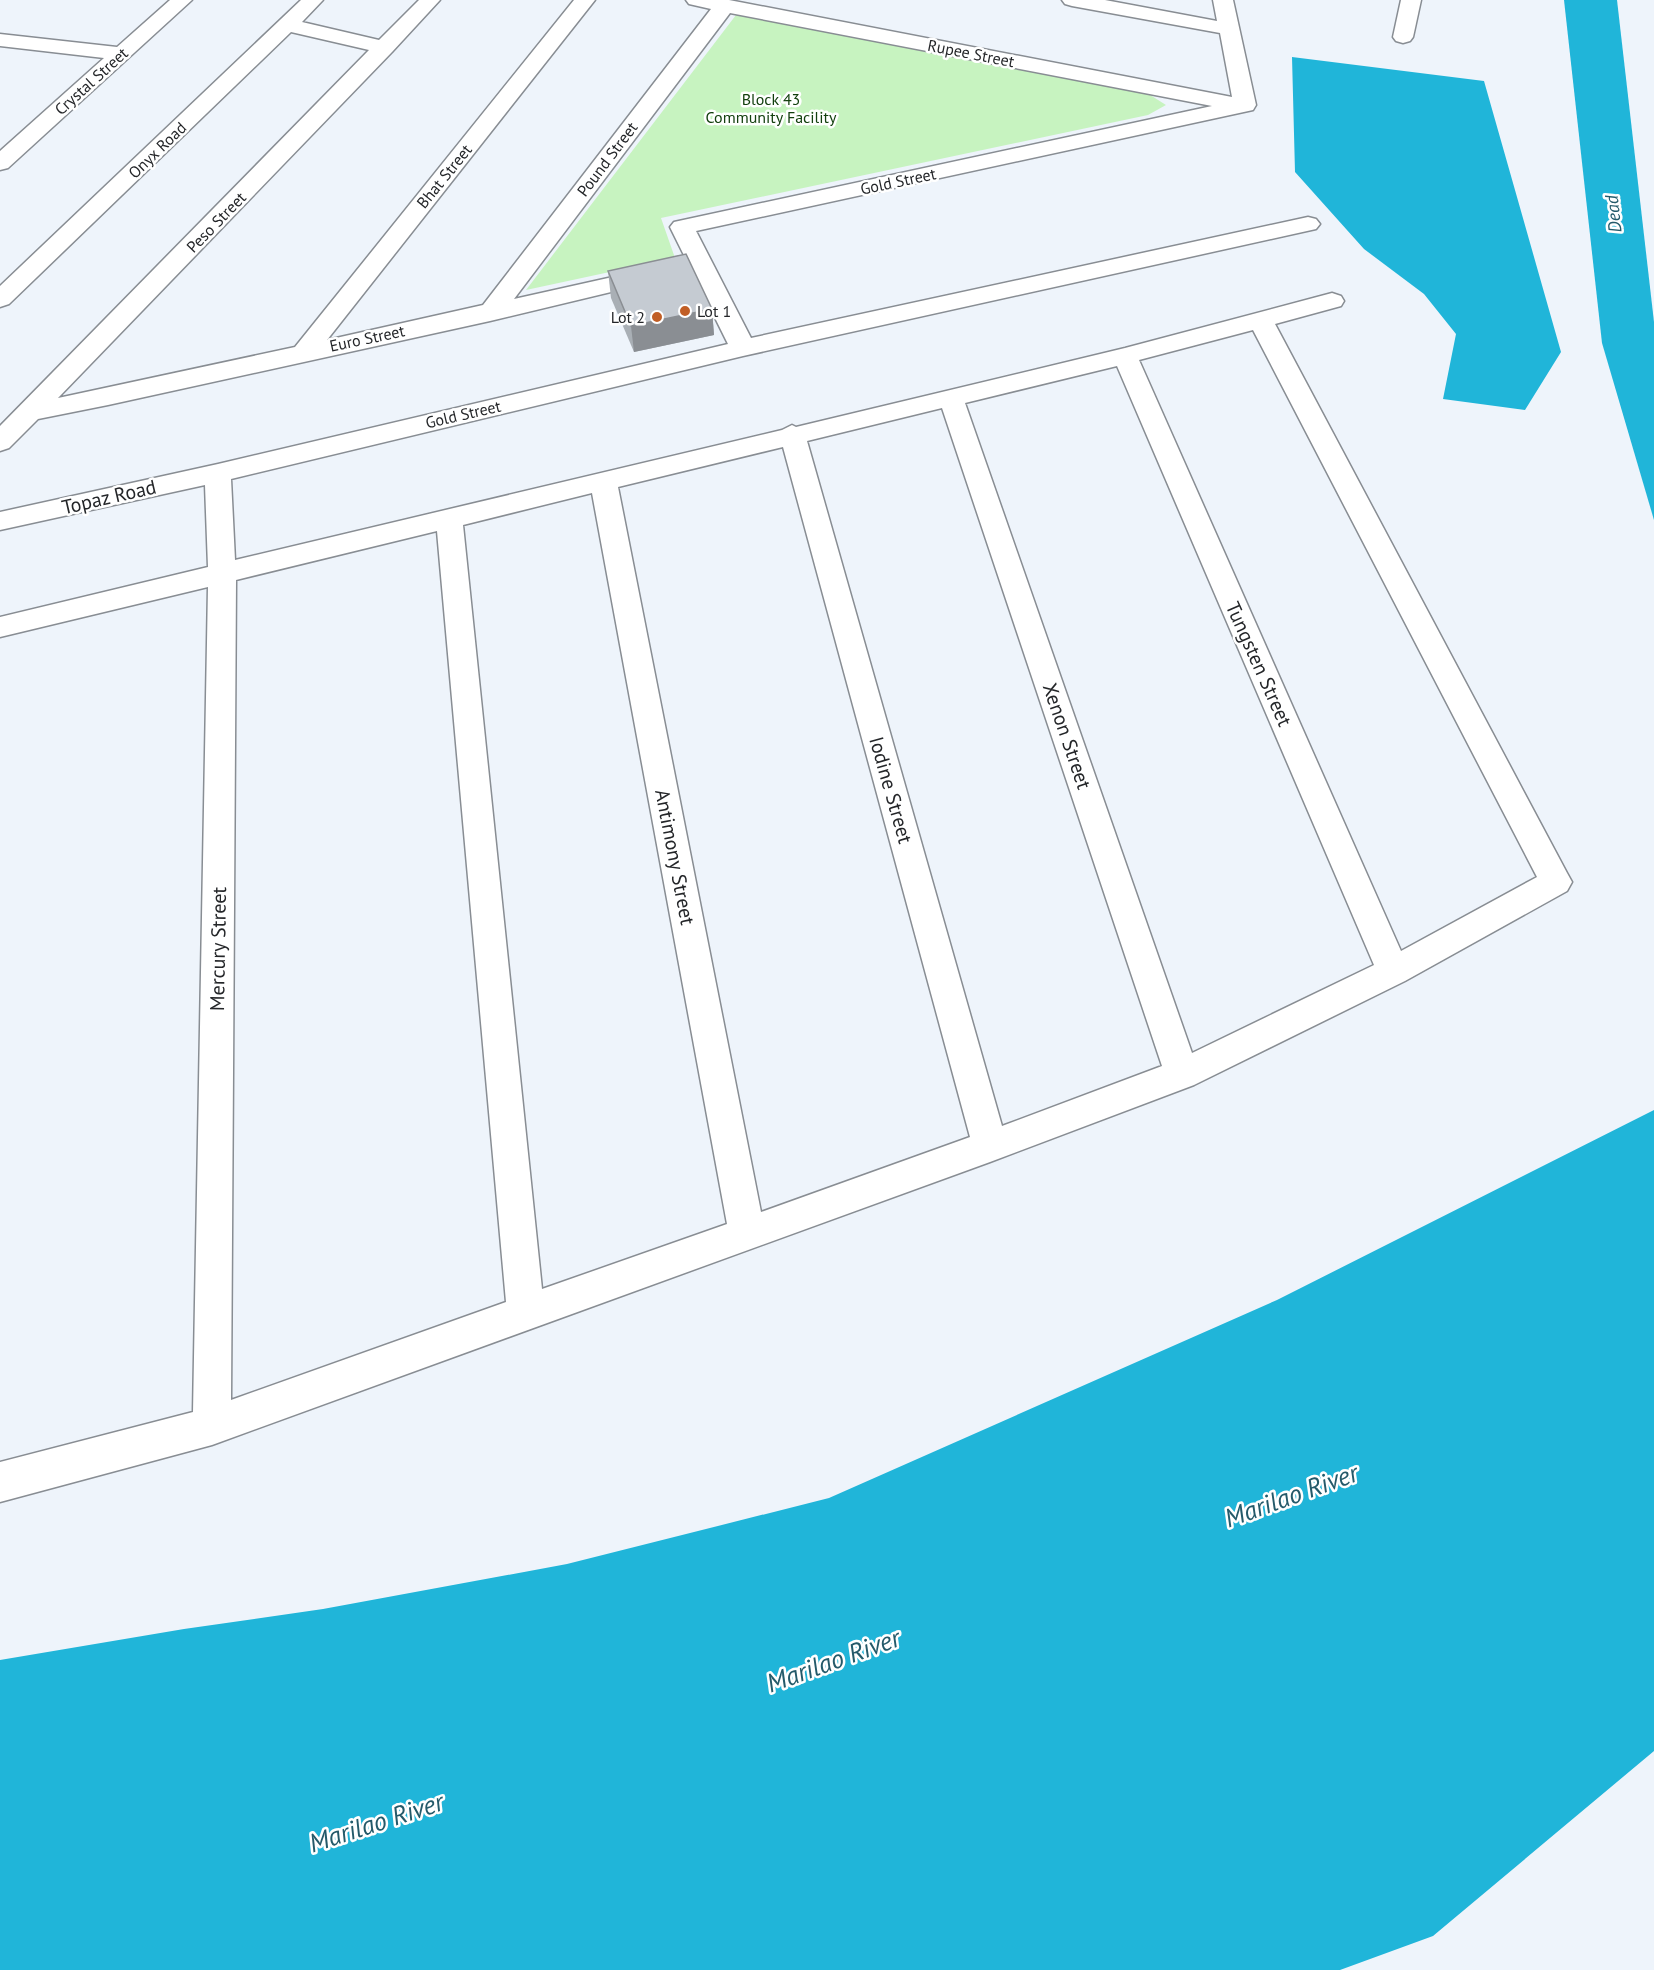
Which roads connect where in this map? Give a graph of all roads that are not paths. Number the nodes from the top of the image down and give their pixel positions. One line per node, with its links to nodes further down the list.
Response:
1 (182, 0): 15 (street, Crystal Street)
2 (312, 0): 10 (street, Onyx Road)
3 (430, 0): 14 (street, Peso Street)
4 (585, 0): 27 (street, Bhat Street)
5 (696, 0): 9 (street, Rupee Street)
6 (1072, 0): 11 (street)
7 (1223, 0): 11 (street)
8 (1410, 0): 12 (street)
9 (725, 5): 16 (street, Rupee Street); 24 (street, Pound Street)
10 (288, 25): 14 (street); 22 (street, Onyx Road)
11 (1229, 29): 16 (street)
12 (1403, 37)
13 (0, 40): 15 (street)
14 (386, 48): 30 (street, Peso Street)
15 (120, 54): 18 (street, Crystal Street)
16 (1245, 105): 21 (street, Gold Street)
17 (0, 140): 18 (street)
18 (23, 142): 19 (street, Crystal Street)
19 (0, 163)
20 (1308, 224): 26 (street, Gold Street)
21 (702, 263): 24 (street, Euro Street); 26 (street, Gold Street)
22 (0, 298)
23 (1332, 301): 25 (street)
24 (490, 313): 27 (street, Euro Street)
25 (1260, 319): 28 (street); 39 (street)
26 (743, 348): 33 (street, Gold Street)
27 (304, 352): 30 (street, Euro Street)
28 (1125, 356): 29 (street); 39 (street, Tungsten Street)
29 (951, 398): 31 (street); 40 (street, Xenon Street)
30 (33, 411): 32 (street, Peso Street)
31 (792, 435): 34 (street); 41 (street, Iodine Street)
32 (0, 442)
33 (218, 473): 36 (street, Topaz Road); 37 (street, Mercury Street)
34 (603, 480): 35 (street); 42 (street, Antimony Street)
35 (449, 519): 37 (street); 43 (street)
36 (0, 521)
37 (222, 572): 38 (street); 44 (street, Mercury Street)
38 (0, 630)
39 (1393, 971): 40 (street)
40 (1182, 1074): 41 (street)
41 (990, 1146): 42 (street)
42 (747, 1234): 43 (street)
43 (526, 1313): 44 (street)
44 (212, 1426): 45 (street)
45 (0, 1482)

